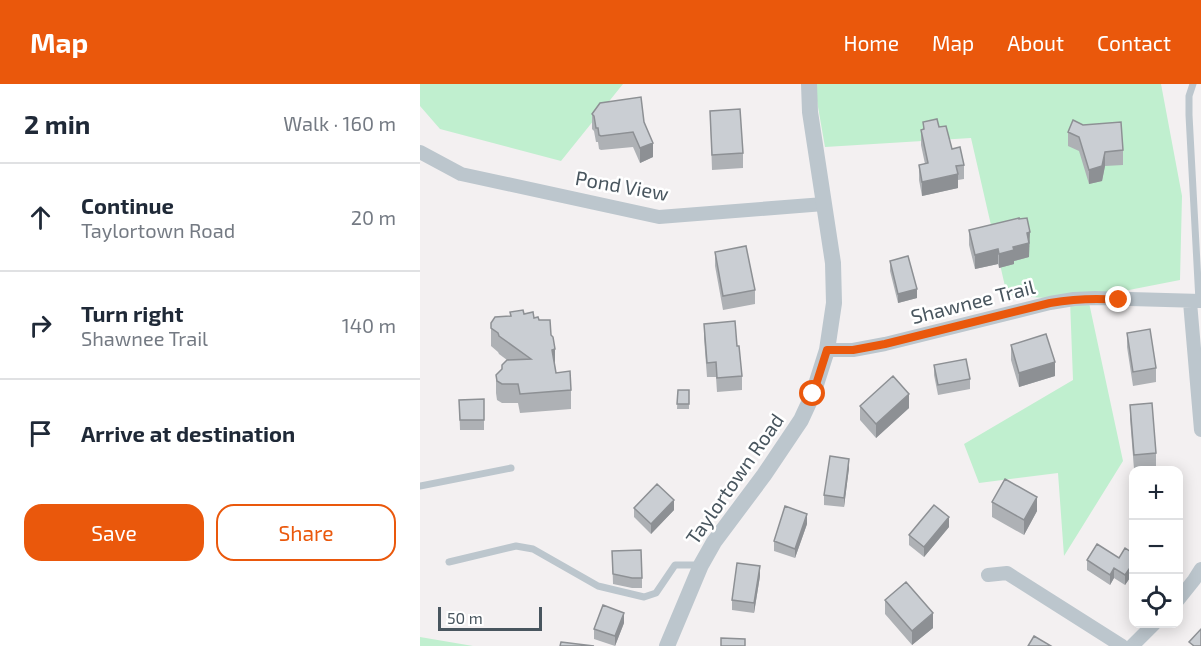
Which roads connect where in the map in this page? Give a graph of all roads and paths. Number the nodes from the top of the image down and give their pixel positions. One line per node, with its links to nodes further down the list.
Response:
1 (809, 84): 4 (street, Taylortown Road)
2 (1192, 84): 5 (lane)
3 (420, 152): 4 (street, Pond View)
4 (824, 204): 6 (street, Taylortown Road)
5 (1196, 302): 6 (street, Shawnee Trail); 7 (street)
6 (827, 350): 11 (street, Taylortown Road)
7 (1201, 430)
8 (511, 468): 9 (lane)
9 (420, 486)
10 (449, 562): 11 (lane)
11 (701, 565): 16 (street, Taylortown Road)
12 (1201, 569): 14 (street)
13 (988, 575): 17 (street)
14 (1183, 595)
15 (1150, 628): 18 (street)
16 (667, 646)
17 (1122, 646)
18 (1132, 646)

